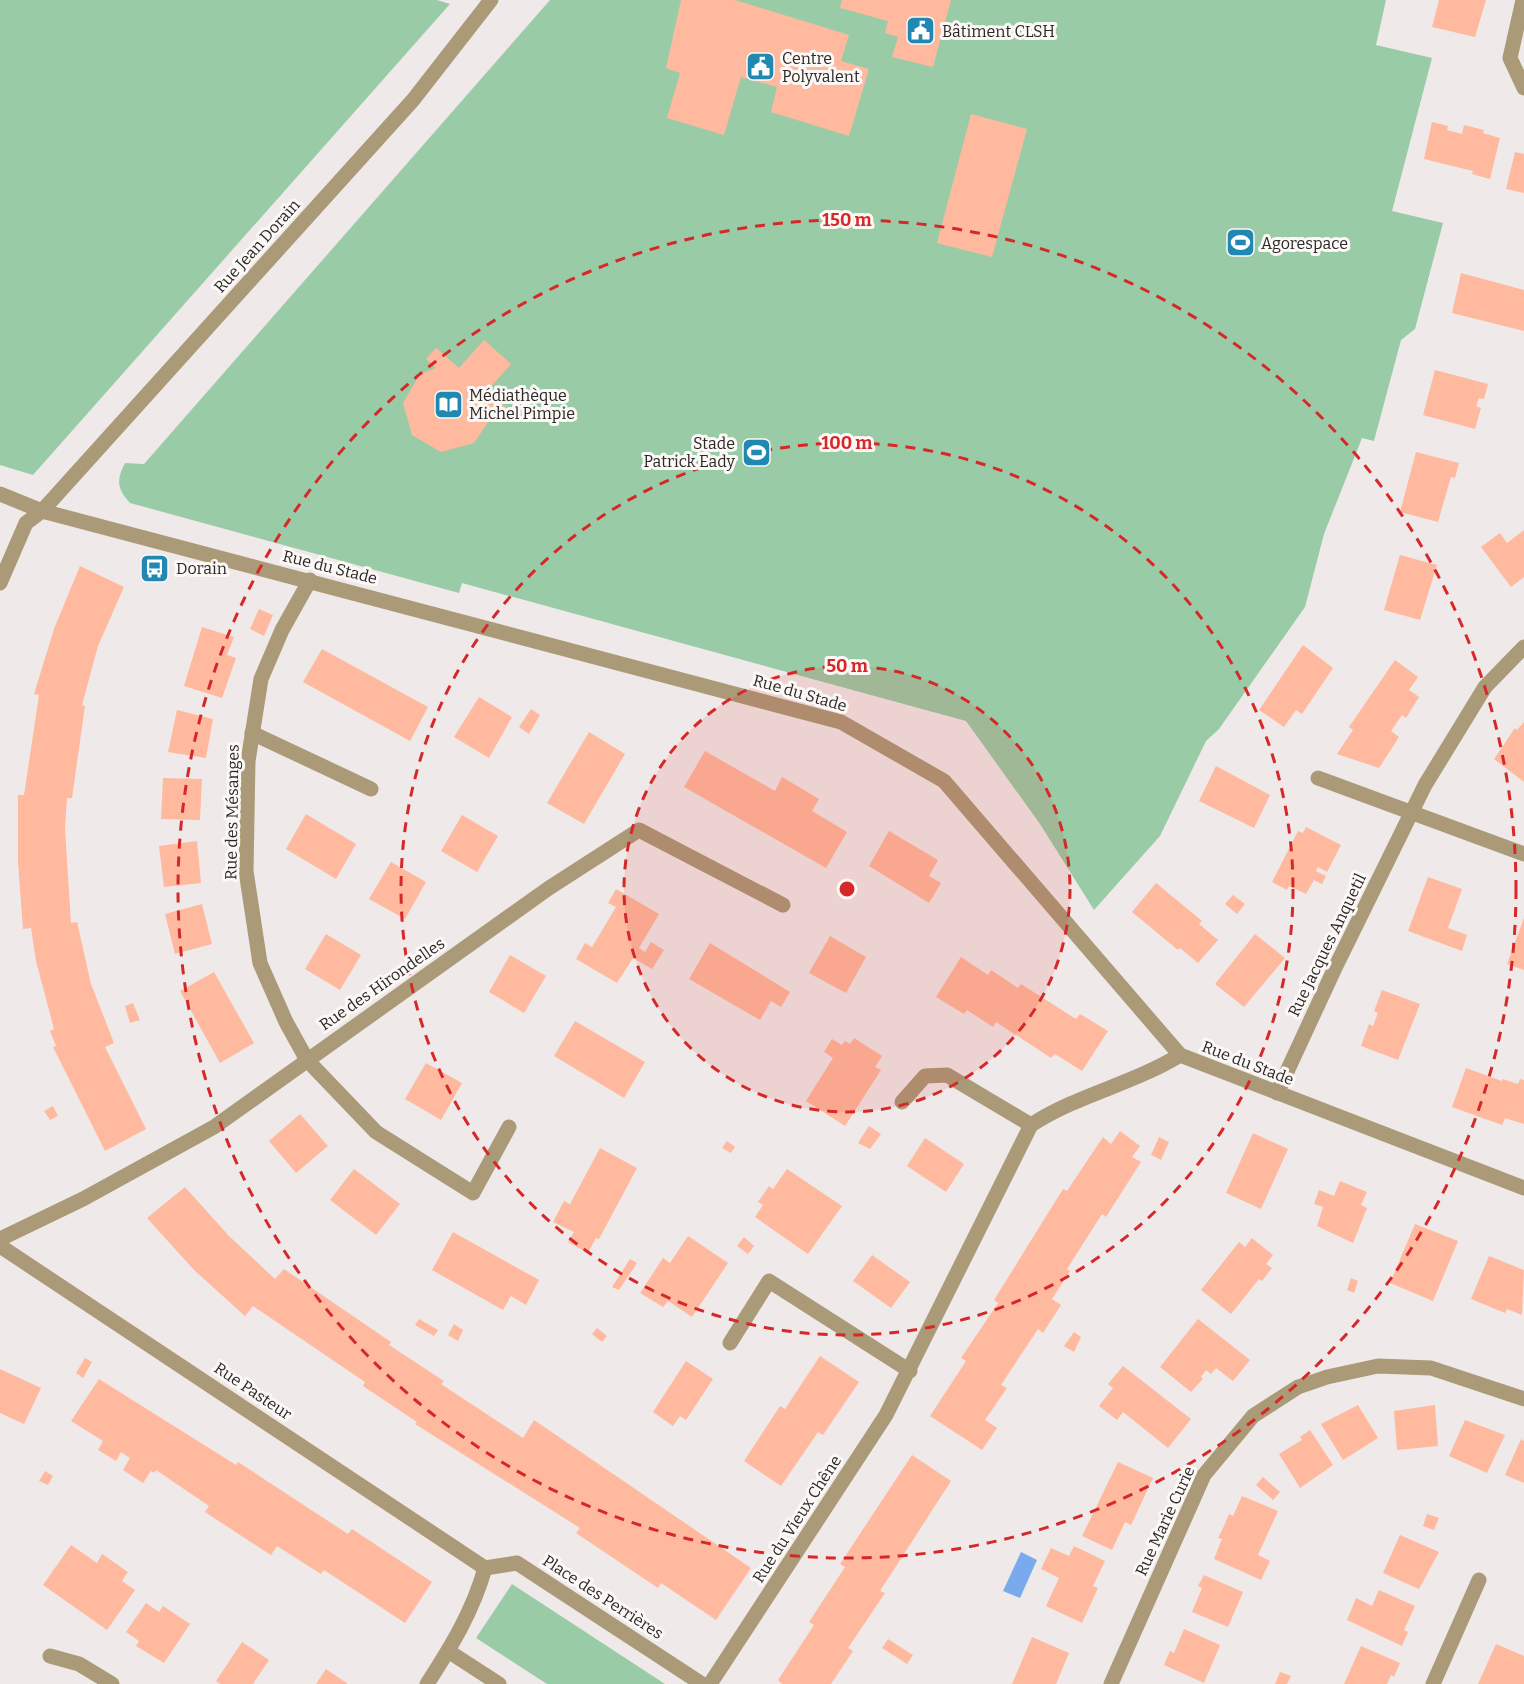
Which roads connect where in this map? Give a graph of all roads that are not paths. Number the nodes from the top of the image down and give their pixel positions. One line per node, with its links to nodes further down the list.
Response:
1 (491, 0): 5 (street, Rue Jean Dorain)
2 (1523, 0): 3 (street)
3 (1524, 88)
4 (0, 494): 5 (street, Rue du Stade)
5 (42, 511): 6 (street, Rue du Stade); 7 (street, Rue Jean Dorain)
6 (310, 580): 9 (street, Rue des Mésanges); 15 (street, Rue du Stade)
7 (0, 584)
8 (1524, 647): 12 (street, Rue Jacques Anquetil)
9 (252, 733): 11 (street, Rue des Mésanges); 16 (street, Rue des Mésanges)
10 (1318, 778): 12 (street)
11 (371, 789)
12 (1411, 814): 13 (street); 17 (street, Rue Jacques Anquetil)
13 (1524, 854)
14 (783, 905): 16 (street, Rue des Hirondelles)
15 (1180, 1055): 17 (street, Rue du Stade); 19 (street)
16 (307, 1060): 20 (street, Rue des Mésanges); 22 (street, Rue des Hirondelles)
17 (1277, 1093): 21 (street, Rue du Stade)
18 (902, 1102): 19 (street)
19 (1031, 1125): 25 (street, Rue du Vieux Chêne)
20 (509, 1127)
21 (1524, 1188)
22 (0, 1239)
23 (0, 1246): 27 (street, Rue Pasteur)
24 (730, 1343): 25 (street)
25 (910, 1371): 35 (street, Rue du Vieux Chêne)
26 (1524, 1399): 36 (street, Rue Marie Curie)
27 (485, 1568): 29 (street); 34 (street, Place des Perrières)
28 (1479, 1580): 37 (street)
29 (448, 1651): 32 (street); 33 (street)
30 (50, 1656): 31 (street)
31 (112, 1684)
32 (427, 1684)
33 (500, 1684)
34 (702, 1684)
35 (710, 1684)
36 (1112, 1684)
37 (1433, 1684)

